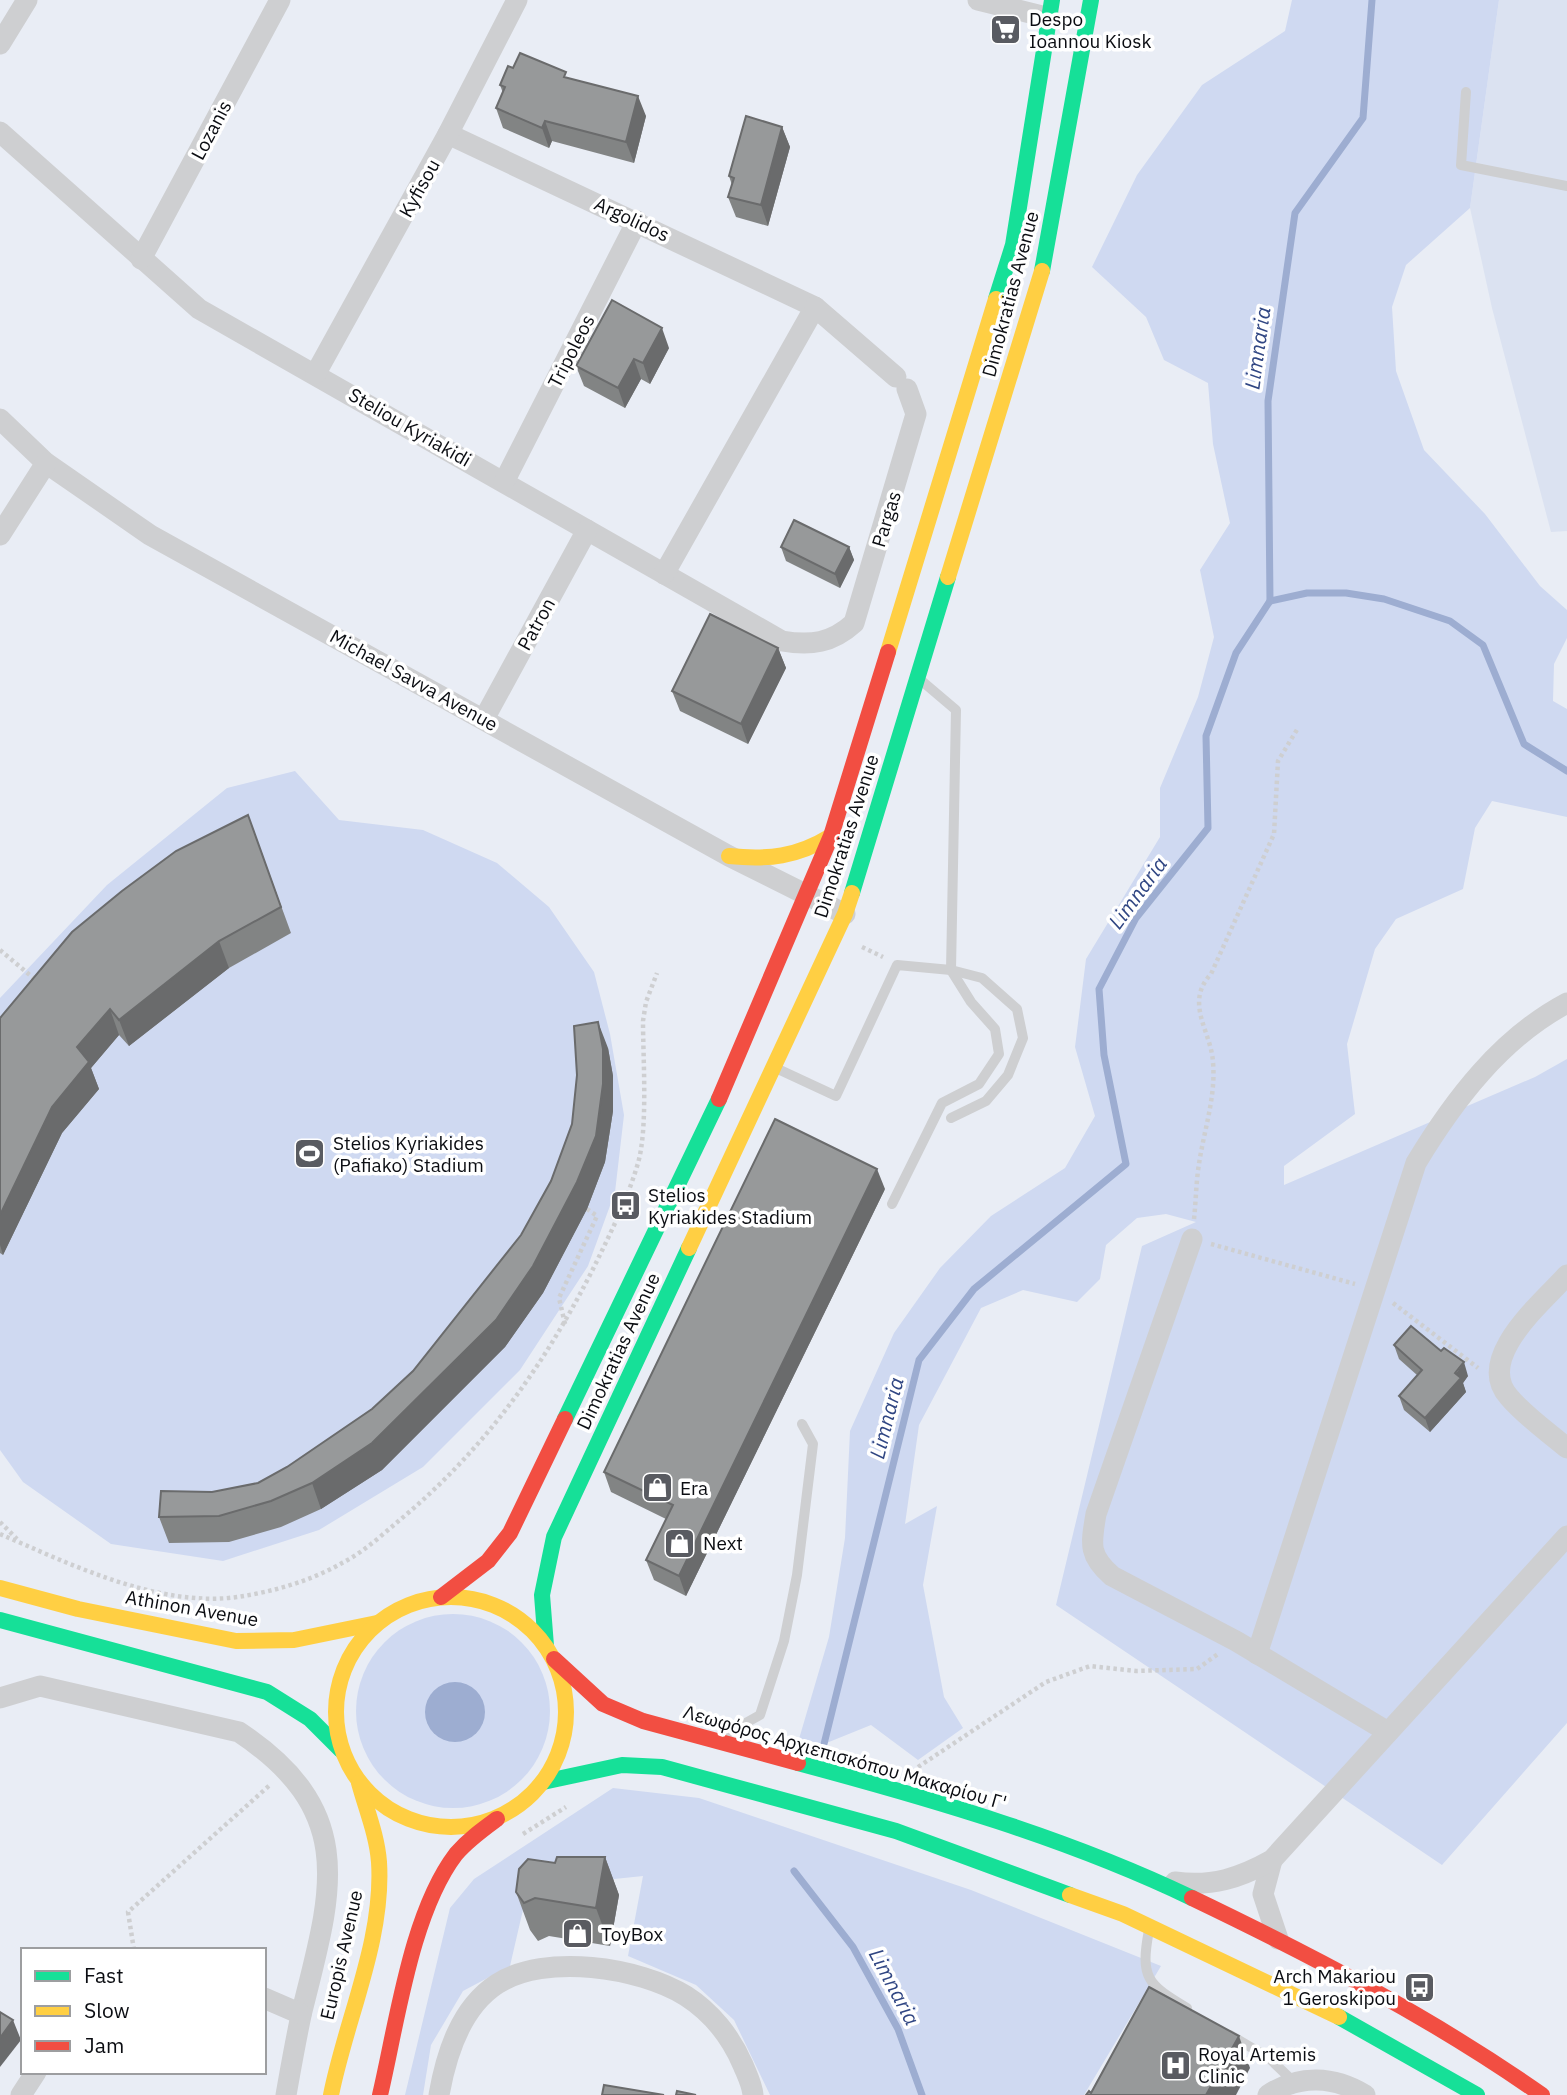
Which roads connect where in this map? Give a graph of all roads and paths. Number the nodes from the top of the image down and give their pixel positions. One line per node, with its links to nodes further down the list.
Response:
1 (27, 0): 7 (street)
2 (517, 0): 10 (street, Kyfisou)
3 (978, 0): 6 (street)
4 (1091, 0): 24 (main road, Dimokratias Avenue)
5 (276, 2): 13 (street, Lozanis)
6 (1051, 9): 27 (main road, Dimokratias Avenue)
7 (0, 44)
8 (1466, 92): 11 (lane)
9 (0, 131): 13 (street, Steliou Kyriakidi)
10 (448, 134): 12 (street, Argolidos); 15 (street, Kyfisou)
11 (1567, 186)
12 (637, 221): 14 (street, Argolidos); 19 (street, Tripoleos)
13 (141, 259): 15 (street, Steliou Kyriakidi)
14 (815, 307): 16 (street, Argolidos); 22 (street)
15 (316, 373): 19 (street, Steliou Kyriakidi)
16 (916, 414): 23 (street, Pargas)
17 (0, 419): 18 (street, Michael Savva Avenue)
18 (47, 463): 21 (street); 25 (street, Michael Savva Avenue)
19 (504, 482): 20 (street, Steliou Kyriakidi)
20 (587, 530): 22 (street, Steliou Kyriakidi); 25 (street, Patron)
21 (0, 534)
22 (664, 575): 23 (street, Steliou Kyriakidi)
23 (855, 622)
24 (918, 677): 30 (main road, Dimokratias Avenue); 33 (lane)
25 (484, 719): 28 (street, Michael Savva Avenue)
26 (1298, 728): 41 (path)
27 (831, 836): 28 (main road); 29 (main road, Dimokratias Avenue)
28 (729, 856): 29 (street, Michael Savva Avenue)
29 (807, 894): 30 (street, Michael Savva Avenue); 51 (main road, Dimokratias Avenue)
30 (841, 924): 32 (path); 37 (main road, Dimokratias Avenue)
31 (0, 950): 35 (path)
32 (897, 965): 33 (lane); 37 (lane)
33 (951, 970): 38 (lane); 39 (lane)
34 (657, 973): 43 (path)
35 (41, 984)
36 (1567, 1003): 56 (street)
37 (774, 1067): 55 (main road, Dimokratias Avenue)
38 (951, 1118)
39 (892, 1204)
40 (587, 1209): 43 (path)
41 (1192, 1239): 54 (street)
42 (1567, 1275): 45 (street)
43 (565, 1325): 49 (path)
44 (802, 1424): 59 (lane)
45 (1567, 1448)
46 (0, 1522): 49 (path)
47 (0, 1534): 49 (path)
48 (1567, 1536): 58 (street)
49 (20, 1542)
50 (0, 1588): 53 (main road, Athinon Avenue)
51 (441, 1597): 53 (main road); 55 (main road)
52 (0, 1620): 60 (main road)
53 (377, 1623): 60 (main road)
54 (1236, 1641): 56 (street); 64 (path)
55 (550, 1653): 59 (main road, Λεωφόρος Αρχιεπισκόπου Μακαρίου Γ'); 62 (main road)
56 (1257, 1654): 58 (street)
57 (0, 1698): 61 (street)
58 (1388, 1732): 68 (street)
59 (714, 1741): 64 (main road, Λεωφόρος Αρχιεπισκόπου Μακαρίου Γ')
60 (341, 1749): 63 (main road)
61 (286, 1770): 72 (path); 74 (street)
62 (543, 1782): 66 (main road); 70 (main road)
63 (359, 1783): 66 (main road); 81 (main road, Europis Avenue)
64 (885, 1786): 69 (main road, Λεωφόρος Αρχιεπισκόπου Μακαρίου Γ')
65 (576, 1801): 67 (path)
66 (498, 1817): 82 (main road)
67 (521, 1835)
68 (1272, 1860): 69 (street); 71 (street)
69 (1152, 1879): 71 (main road, Λεωφόρος Αρχιεπισκόπου Μακαρίου Γ')
70 (1150, 1927): 75 (lane); 87 (main road)
71 (1278, 1939): 88 (main road, Λεωφόρος Αρχιεπισκόπου Μακαρίου Γ')
72 (134, 1948)
73 (266, 1999): 74 (street)
74 (302, 2014): 80 (street)
75 (1198, 2015)
76 (1221, 2029): 78 (lane)
77 (35, 2074): 79 (street)
78 (1295, 2083): 85 (street); 86 (street)
79 (21, 2095)
80 (286, 2095)
81 (331, 2095)
82 (380, 2095)
83 (439, 2095): 84 (street)
84 (753, 2095)
85 (1268, 2095)
86 (1365, 2095)
87 (1477, 2095)
88 (1542, 2095)

